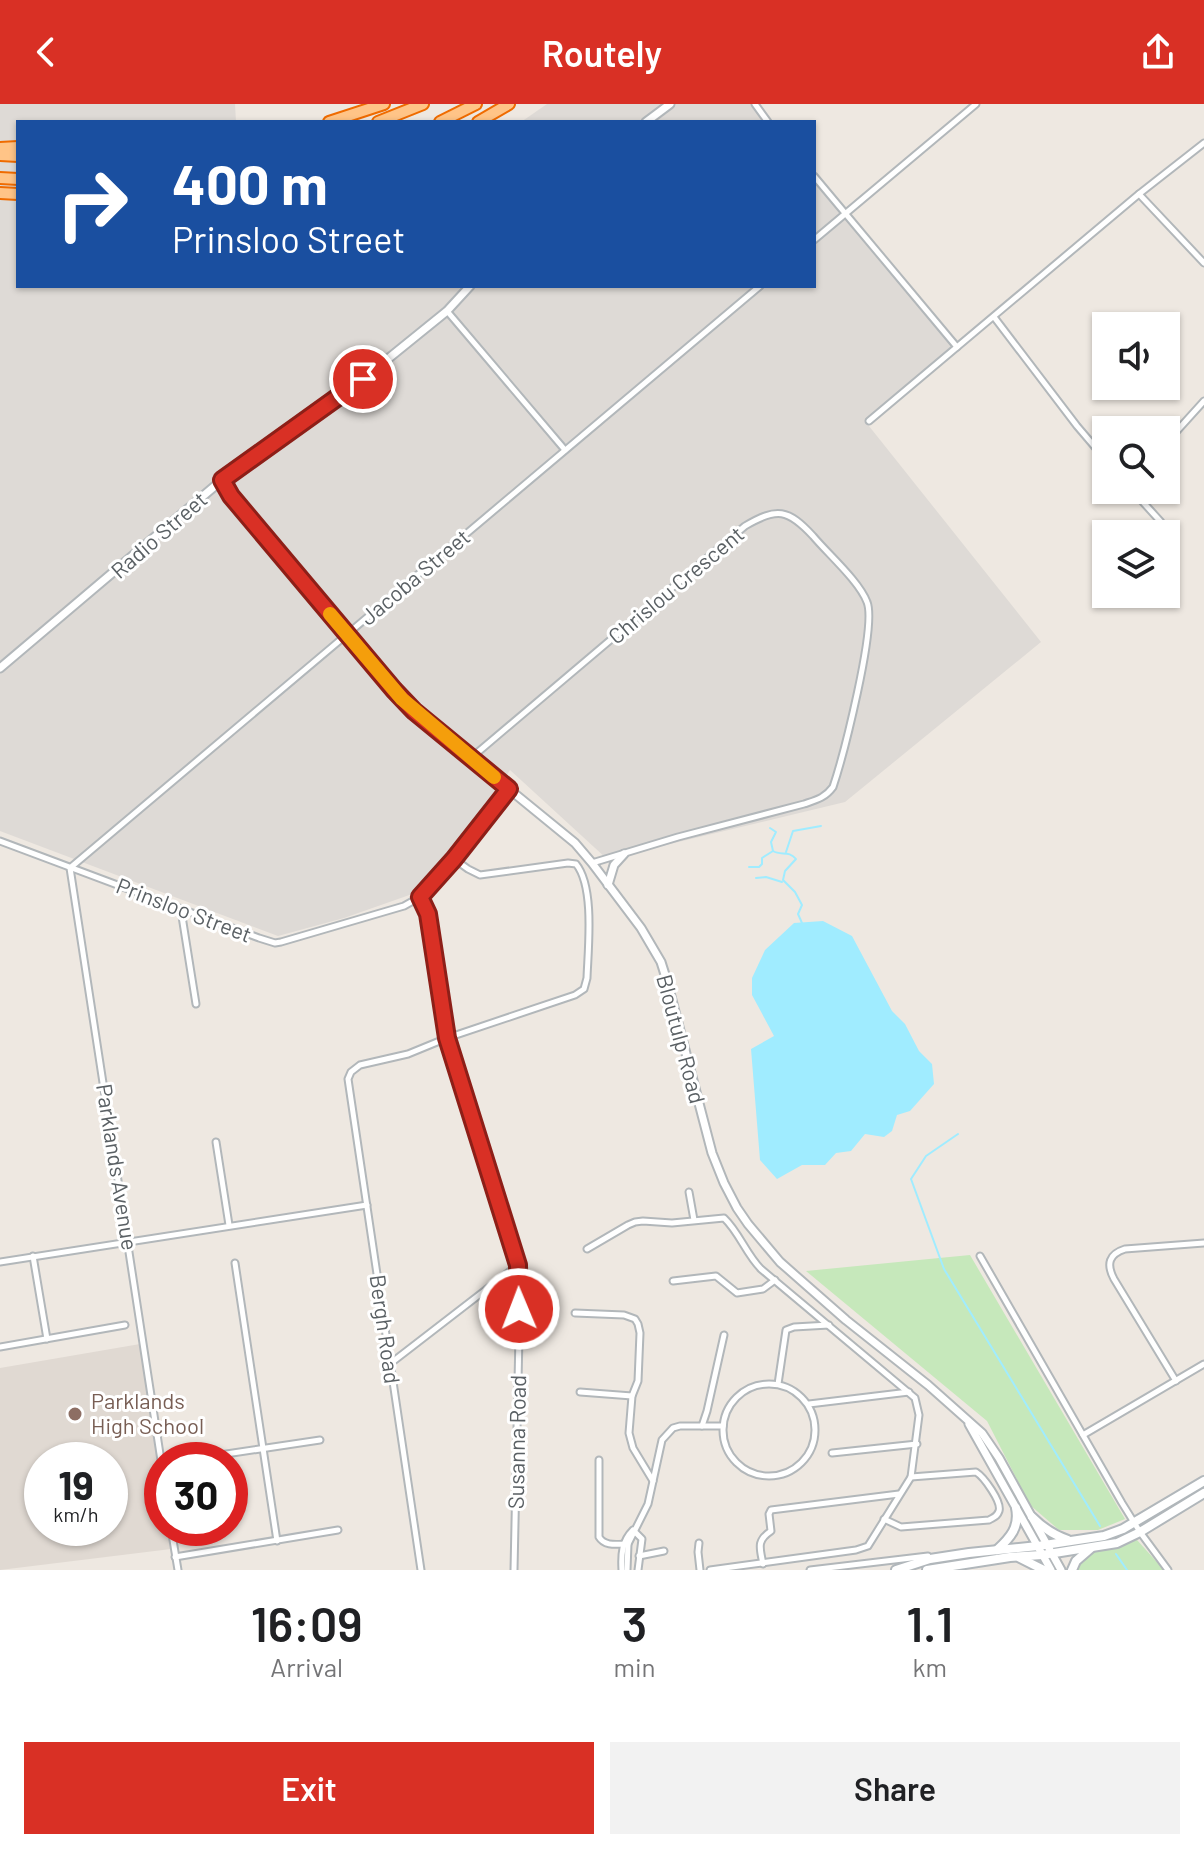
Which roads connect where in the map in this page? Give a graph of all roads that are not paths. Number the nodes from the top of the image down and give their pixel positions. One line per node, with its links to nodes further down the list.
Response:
1 (384, 104): 7 (highway)
2 (423, 104): 8 (highway)
3 (476, 104): 9 (highway)
4 (509, 104): 10 (highway)
5 (670, 104): 11 (street)
6 (976, 104): 15 (street)
7 (335, 120)
8 (383, 120)
9 (444, 120)
10 (481, 120)
11 (649, 120)
12 (1204, 143): 14 (street)
13 (816, 178): 15 (street)
14 (1139, 194): 17 (street); 21 (street)
15 (846, 213): 16 (street); 22 (street)
16 (816, 238)
17 (1204, 263)
18 (468, 288): 20 (street, Radio Street)
19 (758, 288): 27 (street, Jacoba Street)
20 (447, 311): 27 (street); 28 (street, Radio Street)
21 (994, 317): 22 (street); 26 (street)
22 (957, 347): 24 (street)
23 (1204, 401): 25 (street)
24 (869, 421)
25 (1180, 428)
26 (1092, 443)
27 (565, 450): 31 (street, Jacoba Street)
28 (222, 480): 31 (street, Bloutulp Road); 32 (street, Radio Street)
29 (1145, 504): 30 (street)
30 (1159, 520)
31 (347, 635): 33 (street, Bloutulp Road); 39 (street, Jacoba Street)
32 (0, 668)
33 (471, 758): 34 (street, Bloutulp Road); 36 (street, Chrislou Crescent)
34 (509, 789): 37 (street, Prinsloo Street); 38 (street, Bloutulp Road)
35 (0, 841): 39 (street, Prinsloo Street)
36 (624, 854): 38 (street, Chrislou Crescent); 40 (street)
37 (454, 859): 41 (street, Prinsloo Street); 44 (street)
38 (592, 863): 40 (street, Bloutulp Road)
39 (70, 868): 42 (street, Prinsloo Street); 50 (street, Parklands Avenue)
40 (608, 885): 76 (street, Bloutulp Road)
41 (420, 897): 42 (street, Prinsloo Street); 44 (street, Susanna Road)
42 (181, 909): 43 (street)
43 (196, 1004)
44 (447, 1038): 47 (street, Bergh Road); 57 (street, Susanna Road)
45 (216, 1142): 49 (street)
46 (689, 1192): 48 (street)
47 (367, 1205): 49 (street); 66 (street, Bergh Road)
48 (694, 1220): 52 (street); 58 (street)
49 (229, 1225): 50 (street)
50 (128, 1241): 53 (street); 81 (street, Parklands Avenue)
51 (1204, 1243): 69 (street)
52 (587, 1249)
53 (33, 1256): 55 (street); 64 (street)
54 (980, 1256): 79 (street)
55 (0, 1262)
56 (235, 1263): 83 (street)
57 (518, 1265): 66 (street); 118 (street, Susanna Road)
58 (775, 1280): 59 (street); 62 (street)
59 (673, 1281)
60 (575, 1313): 74 (street)
61 (125, 1325): 64 (street)
62 (830, 1325): 68 (street); 70 (street)
63 (724, 1335): 77 (street)
64 (47, 1339): 65 (street)
65 (0, 1347)
66 (391, 1363): 117 (street, Bergh Road)
67 (1204, 1364): 69 (street)
68 (894, 1379): 72 (street); 73 (street)
69 (1176, 1381): 79 (street)
70 (778, 1384): 75 (street); 78 (street)
71 (580, 1392): 74 (street)
72 (909, 1392): 73 (street); 82 (street)
73 (890, 1394): 75 (street)
74 (632, 1396): 88 (street)
75 (809, 1404): 78 (street)
76 (968, 1422): 93 (street, Bloutulp Road); 95 (street, Bloutulp Road)
77 (702, 1426): 78 (street); 88 (street)
78 (723, 1426)
79 (1083, 1435): 97 (street)
80 (320, 1440): 83 (street)
81 (159, 1442)
82 (917, 1444): 85 (street); 87 (street)
83 (263, 1448): 84 (street); 102 (street)
84 (248, 1450)
85 (832, 1453)
86 (599, 1460): 105 (street)
87 (911, 1477): 91 (street); 96 (street)
88 (653, 1481): 99 (street)
89 (1204, 1481): 97 (main road)
90 (1204, 1493): 100 (main road)
91 (900, 1494): 92 (street); 94 (street)
92 (882, 1497): 94 (street); 115 (street)
93 (1016, 1508): 108 (main road); 109 (street, Bloutulp Road)
94 (890, 1510): 96 (street)
95 (1032, 1517): 103 (main road); 109 (street, Bloutulp Road)
96 (884, 1519): 115 (street)
97 (1134, 1522): 100 (street); 101 (main road)
98 (338, 1530): 102 (street)
99 (635, 1530): 105 (street); 112 (street)
100 (1140, 1532): 101 (main road); 130 (street)
101 (1114, 1538): 106 (main road)
102 (277, 1541): 113 (street)
103 (1071, 1541): 106 (main road); 109 (main road)
104 (699, 1543): 121 (street)
105 (626, 1544): 119 (street)
106 (1095, 1544): 109 (main road); 129 (main road)
107 (173, 1546): 113 (street)
108 (996, 1550): 109 (main road); 111 (main road)
109 (1045, 1550): 114 (main road); 127 (street); 128 (street, Bloutulp Road)
110 (664, 1551): 112 (street)
111 (969, 1553): 123 (street); 124 (main road)
112 (639, 1556): 120 (street)
113 (175, 1557): 116 (street)
114 (1010, 1557): 125 (main road); 126 (main road)
115 (763, 1564): 122 (street)
116 (178, 1570)
117 (421, 1570)
118 (514, 1570)
119 (625, 1570)
120 (638, 1570)
121 (700, 1570)
122 (710, 1570)
123 (810, 1570)
124 (896, 1570)
125 (927, 1570)
126 (1044, 1570)
127 (1051, 1570)
128 (1061, 1570)
129 (1072, 1570)
130 (1168, 1570)

